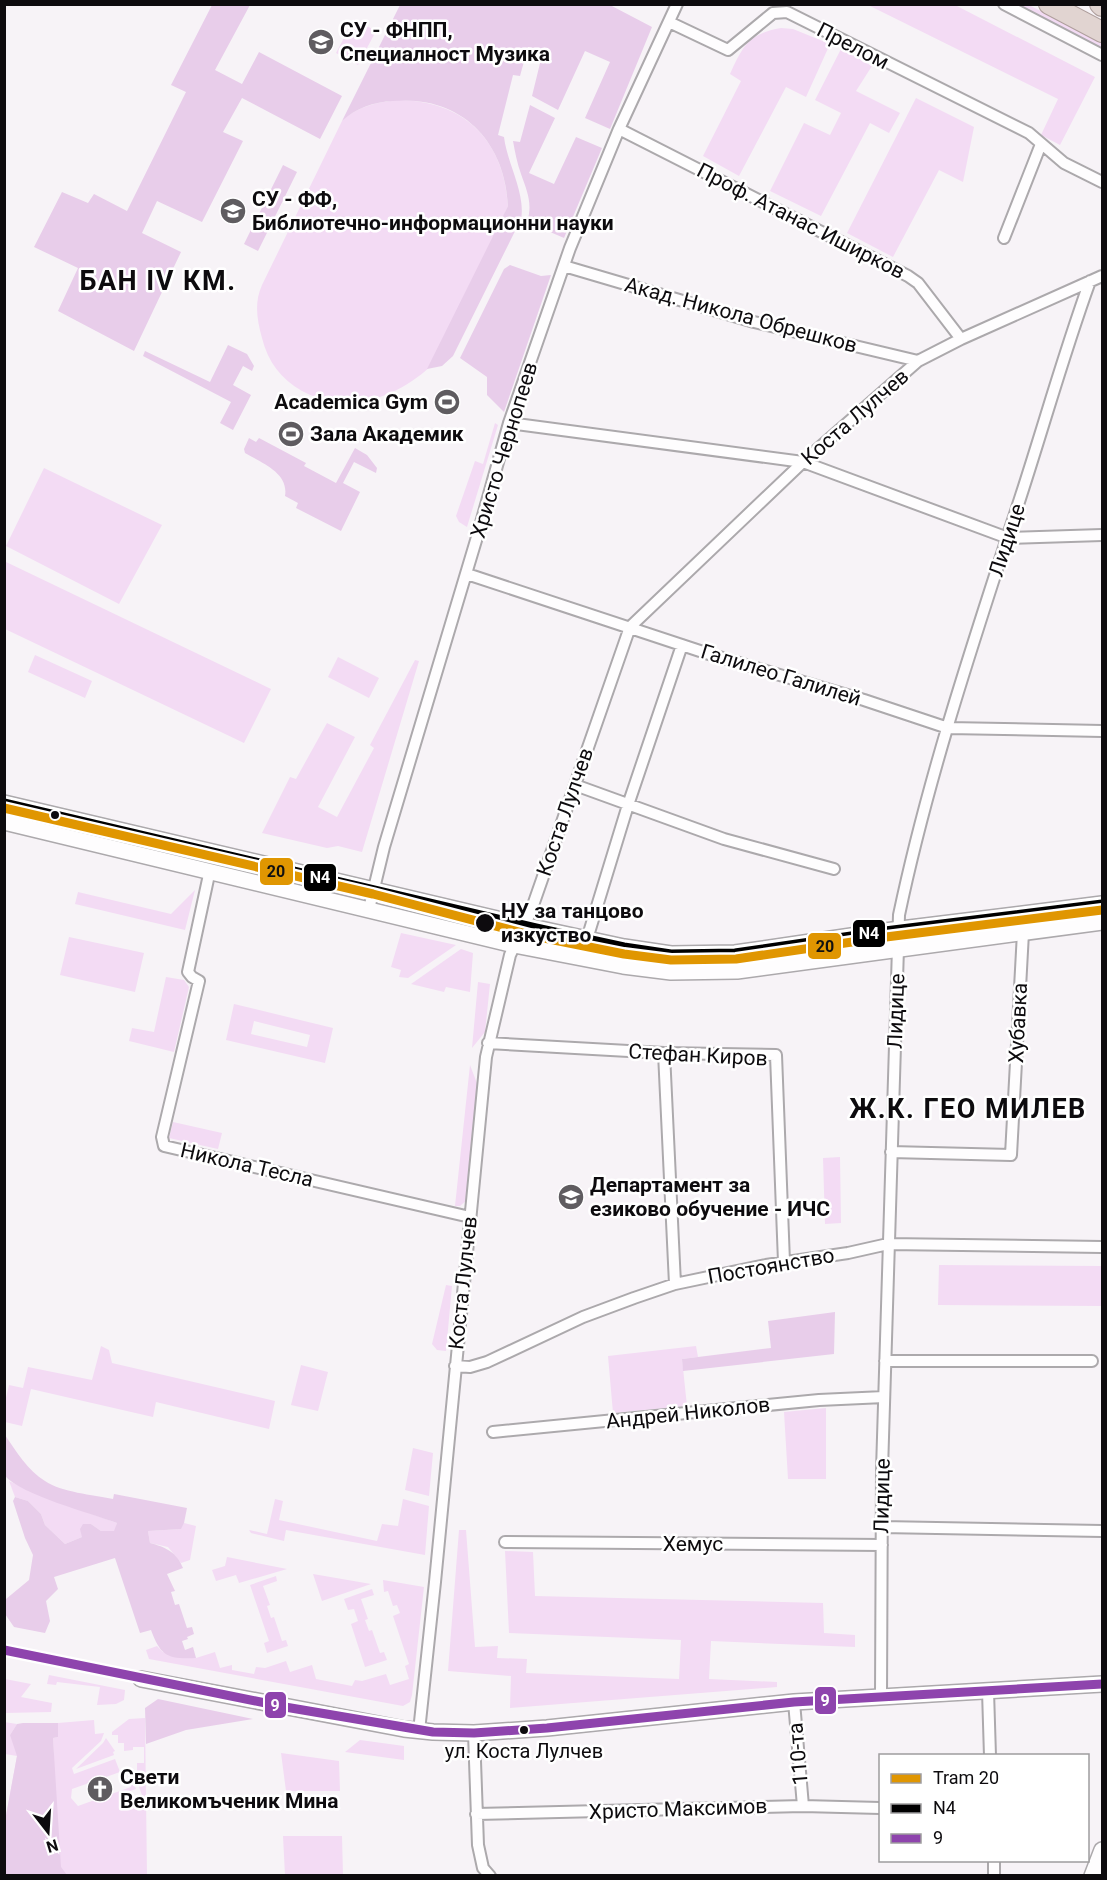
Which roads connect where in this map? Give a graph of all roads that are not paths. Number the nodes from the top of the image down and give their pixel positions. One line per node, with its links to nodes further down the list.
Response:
1 (677, 4): 4 (street, Христо Чернопеев)
2 (1004, 4): 6 (street)
3 (1049, 4): 5 (highway)
4 (669, 22): 7 (street, Христо Чернопеев); 8 (street, Прелом)
5 (1102, 32)
6 (1102, 55)
7 (619, 129): 11 (street, Христо Чернопеев); 14 (street, Проф. Атанас Иширков)
8 (1041, 144): 9 (street, Прелом); 10 (street)
9 (1102, 182)
10 (1004, 238)
11 (564, 266): 15 (street, Акад. Никола Обрешков); 16 (street, Христо Чернопеев)
12 (1102, 276): 13 (street, Коста Лулчев)
13 (1090, 281): 14 (street, Коста Лулчев); 19 (street, Лидице)
14 (961, 339): 15 (street, Коста Лулчев)
15 (918, 361): 17 (street, Коста Лулчев)
16 (509, 423): 17 (street); 20 (street, Христо Чернопеев)
17 (803, 462): 19 (street); 21 (street, Коста Лулчев)
18 (1102, 535): 19 (street)
19 (1008, 538): 23 (street, Лидице)
20 (467, 574): 21 (street, Галилео Галилей); 31 (street, Христо Чернопеев)
21 (630, 627): 22 (street, Галилео Галилей); 25 (street, Коста Лулчев)
22 (682, 645): 23 (street, Галилео Галилей); 27 (street)
23 (948, 728): 24 (street, Галилео Галилей); 37 (street, Лидице)
24 (1102, 731)
25 (575, 784): 27 (street); 36 (street, Коста Лулчев)
26 (4, 802): 31 (main road)
27 (628, 805): 29 (street); 39 (street)
28 (4, 822): 30 (main road)
29 (834, 869)
30 (210, 870): 33 (main road); 45 (street, Никола Тесла)
31 (374, 888): 33 (street, Христо Чернопеев); 36 (main road)
32 (1102, 904): 34 (main road)
33 (369, 909): 40 (main road)
34 (1024, 914): 37 (main road); 38 (street, Хубавка)
35 (1102, 922): 38 (main road)
36 (524, 925): 39 (main road); 40 (street, Коста Лулчев)
37 (898, 929): 39 (main road); 41 (street, Лидице)
38 (1023, 932): 41 (main road); 44 (street, Хубавка)
39 (587, 939)
40 (514, 945): 41 (main road); 42 (street, Коста Лулчев)
41 (898, 949): 44 (street, Лидице)
42 (488, 1043): 43 (street, Стефан Киров); 45 (street, Коста Лулчев)
43 (664, 1053): 48 (street, Стефан Киров); 49 (street)
44 (891, 1152): 46 (street, Лидице)
45 (470, 1217): 52 (street, Коста Лулчев)
46 (888, 1244): 47 (street, Постоянство); 48 (street, Постоянство); 51 (street, Лидице)
47 (1102, 1247)
48 (784, 1262): 49 (street, Постоянство)
49 (675, 1284): 52 (street, Постоянство)
50 (1092, 1360): 51 (street)
51 (885, 1361): 53 (street, Лидице)
52 (455, 1366): 64 (street, Коста Лулчев)
53 (884, 1397): 54 (street, Андрей Николов); 55 (street, Лидице)
54 (493, 1432)
55 (882, 1527): 56 (street); 58 (street, Лидице)
56 (1102, 1531)
57 (505, 1542): 58 (street, Хемус)
58 (882, 1545): 62 (street, Лидице)
59 (141, 1679): 64 (main road)
60 (1102, 1684): 61 (main road)
61 (988, 1691): 62 (main road); 66 (street)
62 (881, 1696): 63 (main road)
63 (794, 1702): 65 (main road); 67 (street, 110-та)
64 (419, 1731): 65 (main road)
65 (474, 1733): 69 (street)
66 (990, 1754)
67 (803, 1806): 68 (street, Христо Максимов); 69 (street, Христо Максимов)
68 (879, 1808)
69 (476, 1814): 71 (street)
70 (1102, 1850): 72 (main road)
71 (490, 1875)
72 (1092, 1875)

